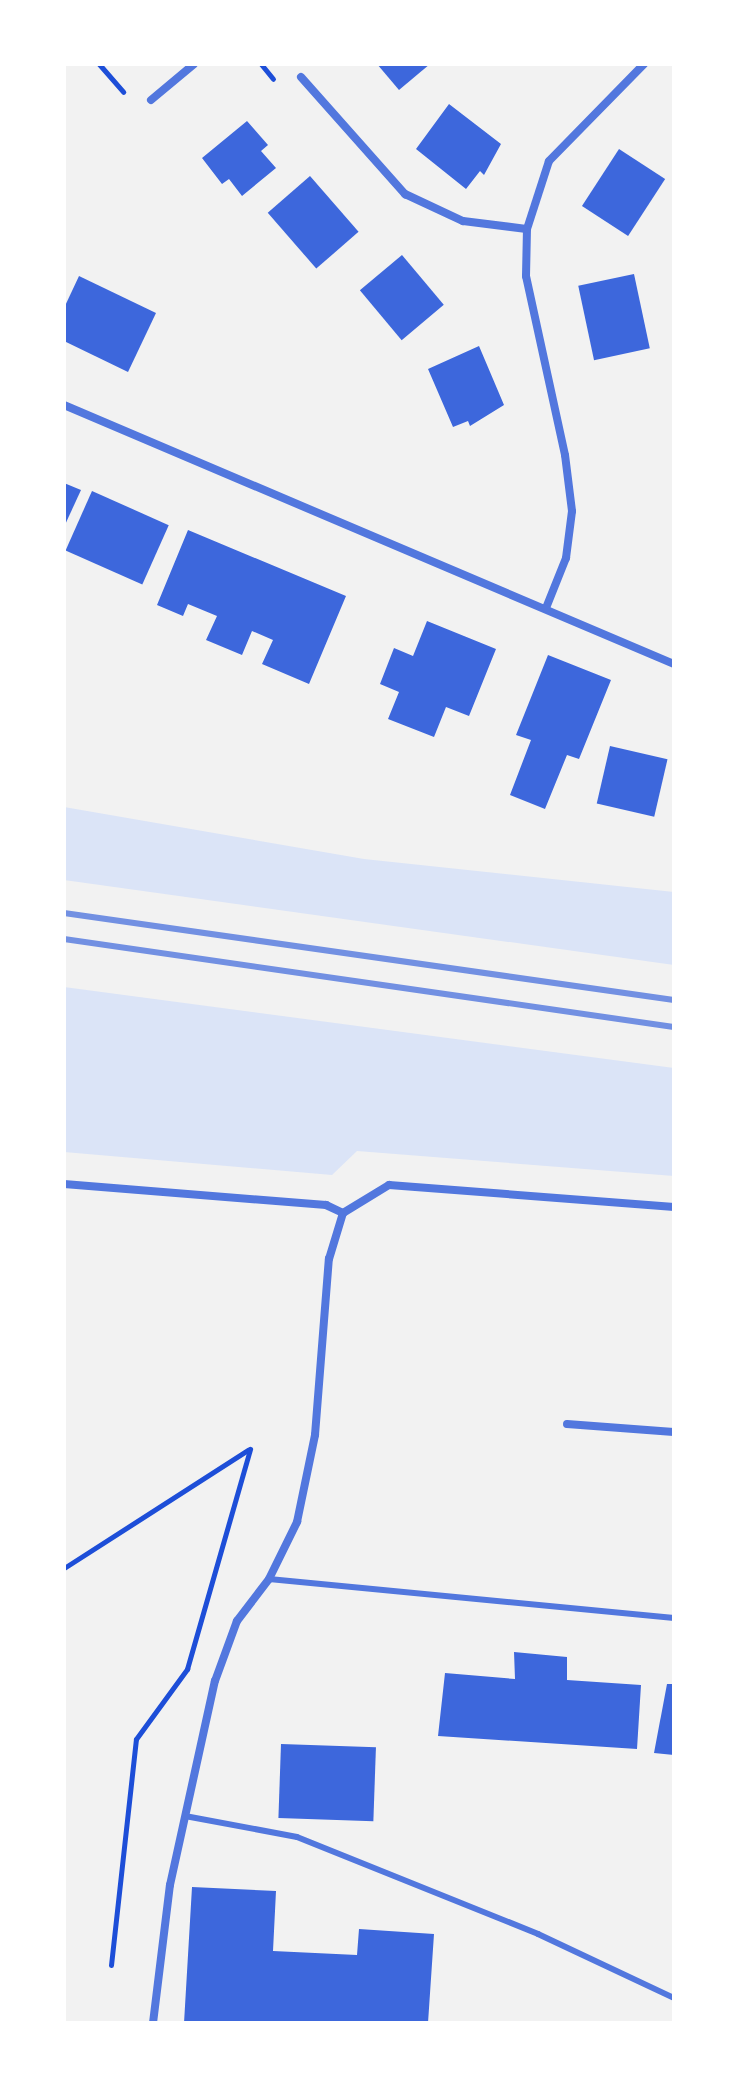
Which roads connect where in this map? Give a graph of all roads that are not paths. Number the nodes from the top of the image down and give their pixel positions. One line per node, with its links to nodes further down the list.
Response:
1 (194, 64): 4 (street)
2 (644, 64): 5 (street)
3 (301, 77): 5 (street)
4 (151, 100)
5 (527, 229): 7 (street)
6 (64, 405): 7 (street)
7 (546, 608): 8 (street)
8 (674, 664)
9 (64, 1184): 11 (street)
10 (674, 1207): 11 (street)
11 (343, 1213): 14 (street)
12 (567, 1424): 13 (street)
13 (674, 1432)
14 (269, 1579): 15 (lane); 16 (street)
15 (674, 1618)
16 (185, 1816): 17 (lane); 18 (street)
17 (674, 1998)
18 (153, 2023)

